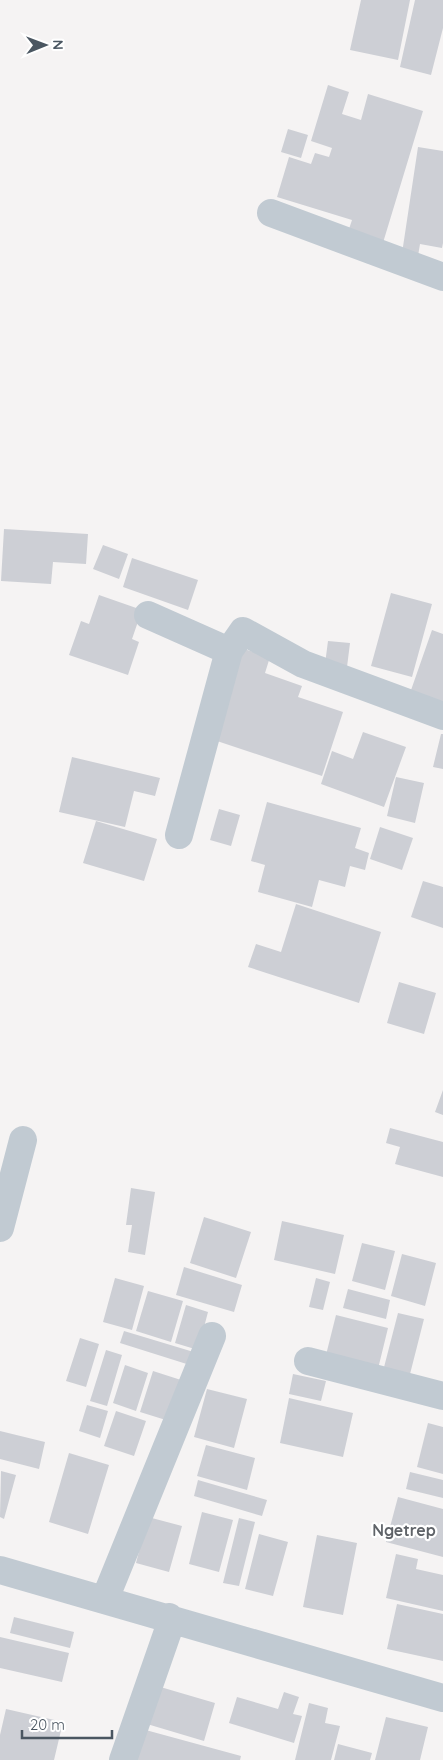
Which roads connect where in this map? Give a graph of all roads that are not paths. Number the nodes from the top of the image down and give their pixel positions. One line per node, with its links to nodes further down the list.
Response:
1 (271, 213): 2 (street)
2 (443, 277)
3 (148, 615): 4 (street)
4 (229, 651): 5 (street); 6 (street)
5 (443, 716)
6 (179, 835)
7 (23, 1140): 8 (street)
8 (0, 1228)
9 (212, 1336): 13 (street)
10 (308, 1361): 11 (street)
11 (443, 1396)
12 (0, 1570): 13 (street)
13 (105, 1599): 14 (street)
14 (169, 1617): 15 (street); 16 (street)
15 (443, 1698)
16 (123, 1760)

